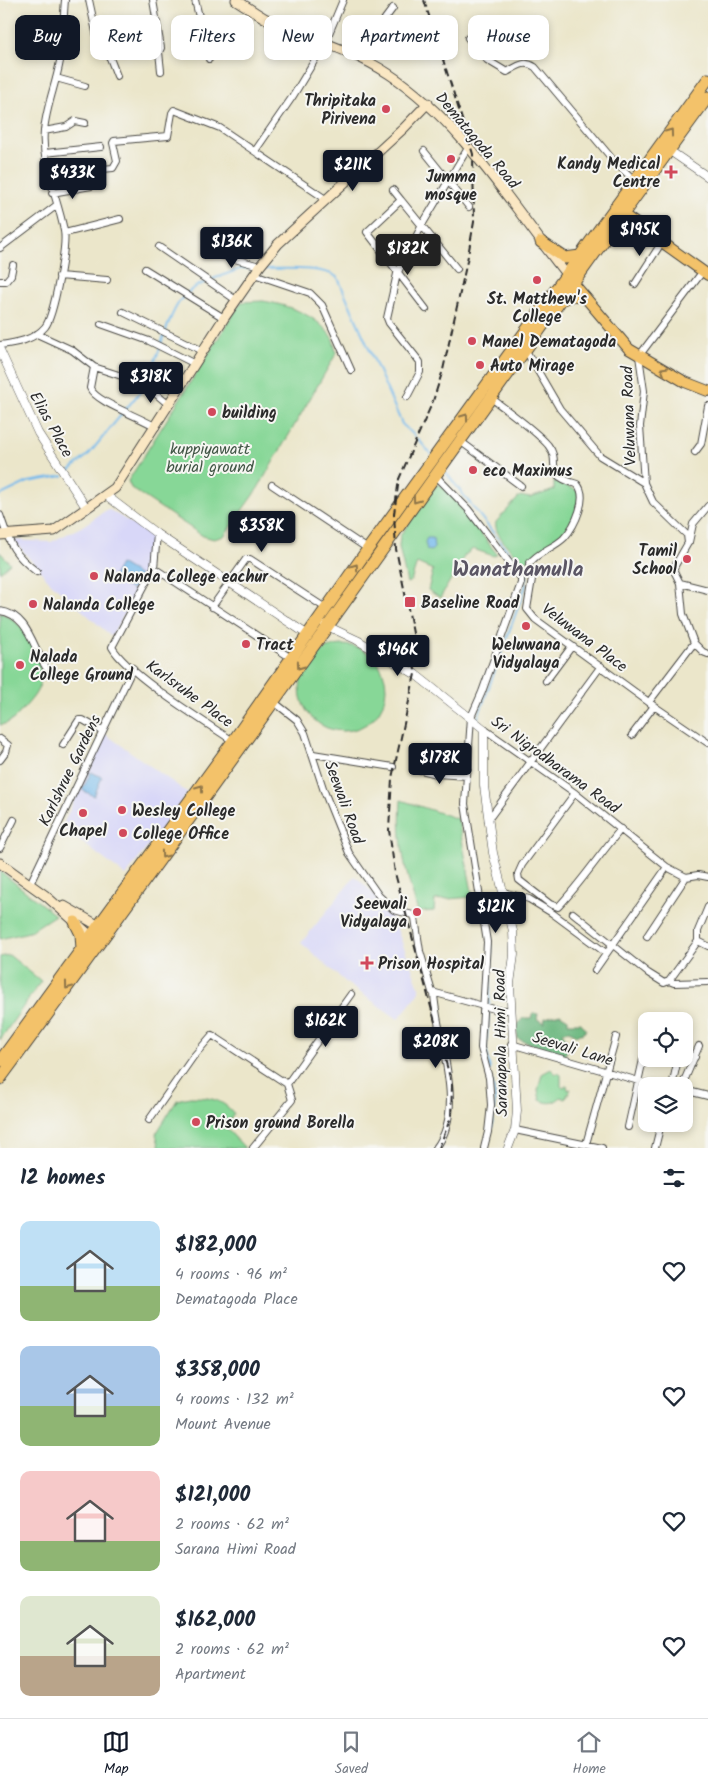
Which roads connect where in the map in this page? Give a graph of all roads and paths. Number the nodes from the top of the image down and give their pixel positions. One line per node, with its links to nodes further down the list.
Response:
1 (65, 0): 17 (street)
2 (89, 0): 16 (street)
3 (152, 0): 15 (street)
4 (195, 0): 8 (street)
5 (236, 0): 10 (main road, Dematagoda Road)
6 (343, 0): 11 (street)
7 (393, 8): 9 (street)
8 (199, 15)
9 (388, 15)
10 (264, 17)
11 (332, 26)
12 (315, 60): 26 (street)
13 (368, 60): 20 (main road, Dematagoda Road)
14 (489, 60): 33 (street)
15 (161, 71)
16 (117, 76)
17 (56, 78): 19 (street); 23 (street)
18 (708, 79): 33 (highway, one-way to 18)
19 (85, 86)
20 (428, 103): 25 (main road, Dematagoda Road); 37 (main road)
21 (706, 103): 28 (highway)
22 (86, 123): 23 (street)
23 (44, 131): 29 (street)
24 (101, 147): 29 (street)
25 (468, 148): 32 (street); 45 (main road, Dematagoda Road)
26 (256, 151): 30 (street); 37 (street)
27 (424, 151): 32 (street)
28 (670, 151): 31 (street); 41 (highway)
29 (45, 153): 30 (street)
30 (49, 174): 36 (street)
31 (708, 177)
32 (450, 180): 40 (street); 43 (street)
33 (635, 181): 41 (highway)
34 (91, 186): 36 (street)
35 (393, 190): 38 (street)
36 (52, 193): 39 (street)
37 (327, 200): 53 (main road)
38 (401, 200): 43 (street); 56 (street)
39 (57, 205): 44 (street); 48 (street)
40 (469, 207)
41 (619, 211): 46 (main road); 50 (highway); 58 (highway)
42 (120, 219): 44 (street)
43 (422, 225): 54 (street); 56 (street)
44 (65, 233): 57 (street)
45 (541, 242): 50 (highway); 58 (main road, Dematagoda Road)
46 (662, 242): 55 (main road); 61 (street)
47 (159, 247): 63 (street)
48 (0, 248)
49 (209, 252): 53 (street)
50 (580, 256): 58 (highway)
51 (13, 265): 60 (street)
52 (145, 268): 67 (street)
53 (258, 269): 63 (main road); 77 (street)
54 (457, 269)
55 (705, 273): 74 (street)
56 (397, 274): 65 (street); 79 (street)
57 (59, 276): 59 (street); 69 (street)
58 (570, 279): 62 (main road); 64 (highway); 86 (highway, one-way to 58)
59 (107, 280)
60 (0, 281)
61 (635, 284)
62 (585, 298): 64 (highway); 74 (main road)
63 (236, 300): 67 (main road)
64 (560, 300): 71 (highway)
65 (426, 309)
66 (124, 312): 72 (street)
67 (224, 318): 72 (main road)
68 (100, 324): 75 (street)
69 (37, 334): 70 (street); 76 (street)
70 (0, 345)
71 (525, 349): 80 (highway); 87 (street)
72 (203, 351): 75 (main road)
73 (1, 353): 92 (street, Elias Place)
74 (640, 356): 78 (main road, one-way to 74); 87 (street, Veluwana Road)
75 (196, 364): 81 (main road)
76 (94, 367): 81 (street); 83 (street)
77 (351, 370)
78 (708, 391)
79 (407, 396)
80 (491, 398): 84 (highway); 109 (street, Veluwana Place)
81 (170, 405): 83 (main road)
82 (708, 406): 85 (street)
83 (156, 428): 90 (main road)
84 (460, 441): 86 (highway); 89 (street)
85 (695, 452)
86 (437, 465): 97 (highway); 106 (highway, one-way to 106); 118 (street)
87 (644, 483): 96 (street, Veluwana Road)
88 (272, 485): 97 (street)
89 (521, 486)
90 (106, 496): 92 (main road); 94 (street)
91 (708, 506): 96 (street)
92 (87, 509): 95 (main road)
93 (0, 515): 95 (street)
94 (157, 534): 98 (street, Karlsruhe Place); 101 (street)
95 (4, 535): 99 (street)
96 (688, 543): 100 (street)
97 (368, 549): 104 (highway, one-way to 97)
98 (154, 568): 103 (street); 113 (street, Karlsruhe Place)
99 (37, 572)
100 (680, 583): 102 (street); 108 (street)
101 (228, 584): 103 (street); 104 (street); 107 (street)
102 (708, 589)
103 (212, 607): 111 (street)
104 (326, 609): 106 (highway)
105 (0, 611): 114 (street)
106 (323, 624): 107 (highway); 116 (highway, one-way to 116); 118 (street, Sri Nigrodharama Road)
107 (308, 635): 111 (highway)
108 (694, 643): 110 (street); 117 (street)
109 (572, 646): 112 (street, Veluwana Place); 115 (street)
110 (708, 654)
111 (290, 658): 123 (highway)
112 (601, 666): 117 (street, Veluwana Place); 128 (street)
113 (133, 668): 120 (street, Karlshrue Gardens); 123 (street, Karlsruhe Place)
114 (50, 672)
115 (546, 681)
116 (274, 702): 126 (street, Seewali Road); 147 (highway, one-way to 147)
117 (651, 704): 121 (street); 124 (street, Veluwana Place)
118 (472, 718): 119 (street, Sri Nigrodharama Road); 131 (street)
119 (482, 728): 128 (street, Sri Nigrodharama Road); 134 (street, Saranapala Himi Road)
120 (102, 731): 125 (street); 141 (street, Karlshrue Gardens)
121 (632, 735)
122 (0, 739): 127 (street)
123 (233, 741): 147 (highway, one-way to 123)
124 (708, 743)
125 (63, 746)
126 (313, 754): 129 (street); 159 (street, Seewali Road)
127 (0, 760)
128 (532, 762): 132 (street, Sri Nigrodharama Road); 134 (street)
129 (393, 767)
130 (417, 769): 131 (street)
131 (467, 776): 160 (street)
132 (575, 792): 135 (street, Sri Nigrodharama Road); 135 (street)
133 (14, 820): 136 (street)
134 (488, 820): 142 (street, Saranapala Himi Road)
135 (621, 829): 138 (street, Sri Nigrodharama Road)
136 (0, 848)
137 (0, 863): 141 (main road)
138 (667, 867): 139 (street, Sri Nigrodharama Road); 151 (street)
139 (686, 877): 140 (street); 148 (street)
140 (708, 877)
141 (30, 884): 143 (main road)
142 (503, 892): 154 (street); 161 (street, Saranapala Himi Road)
143 (46, 896): 146 (main road); 147 (main road)
144 (708, 907): 150 (street)
145 (573, 913): 151 (street)
146 (75, 922): 149 (main road); 153 (highway)
147 (103, 929): 149 (highway)
148 (647, 936)
149 (96, 939): 153 (highway); 169 (highway, one-way to 169)
150 (698, 941): 152 (street); 156 (street)
151 (612, 944): 154 (street); 156 (street)
152 (708, 946)
153 (82, 949): 166 (highway)
154 (606, 953): 155 (street)
155 (595, 970)
156 (669, 981): 157 (street)
157 (708, 982)
158 (351, 994): 171 (street)
159 (434, 994): 160 (street); 181 (street)
160 (487, 1007): 161 (street); 182 (street)
161 (511, 1010): 163 (street, Saranapala Himi Road)
162 (616, 1037): 167 (street)
163 (511, 1044): 167 (street, Seevali Lane); 177 (street, Saranapala Himi Road)
164 (699, 1046): 165 (street)
165 (695, 1057): 168 (street)
166 (0, 1061)
167 (605, 1073): 170 (street, Seevali Lane); 179 (street)
168 (686, 1077)
169 (0, 1079)
170 (638, 1082)
171 (286, 1084): 175 (street); 180 (street)
172 (638, 1086): 176 (street)
173 (693, 1092): 174 (street)
174 (708, 1096)
175 (149, 1120)
176 (628, 1127)
177 (515, 1130): 179 (street); 183 (street, Saranapala Himi Road)
178 (659, 1132): 185 (street)
179 (589, 1146): 184 (street)
180 (253, 1148)
181 (436, 1148)
182 (484, 1148)
183 (508, 1148)
184 (602, 1148)
185 (655, 1148)

